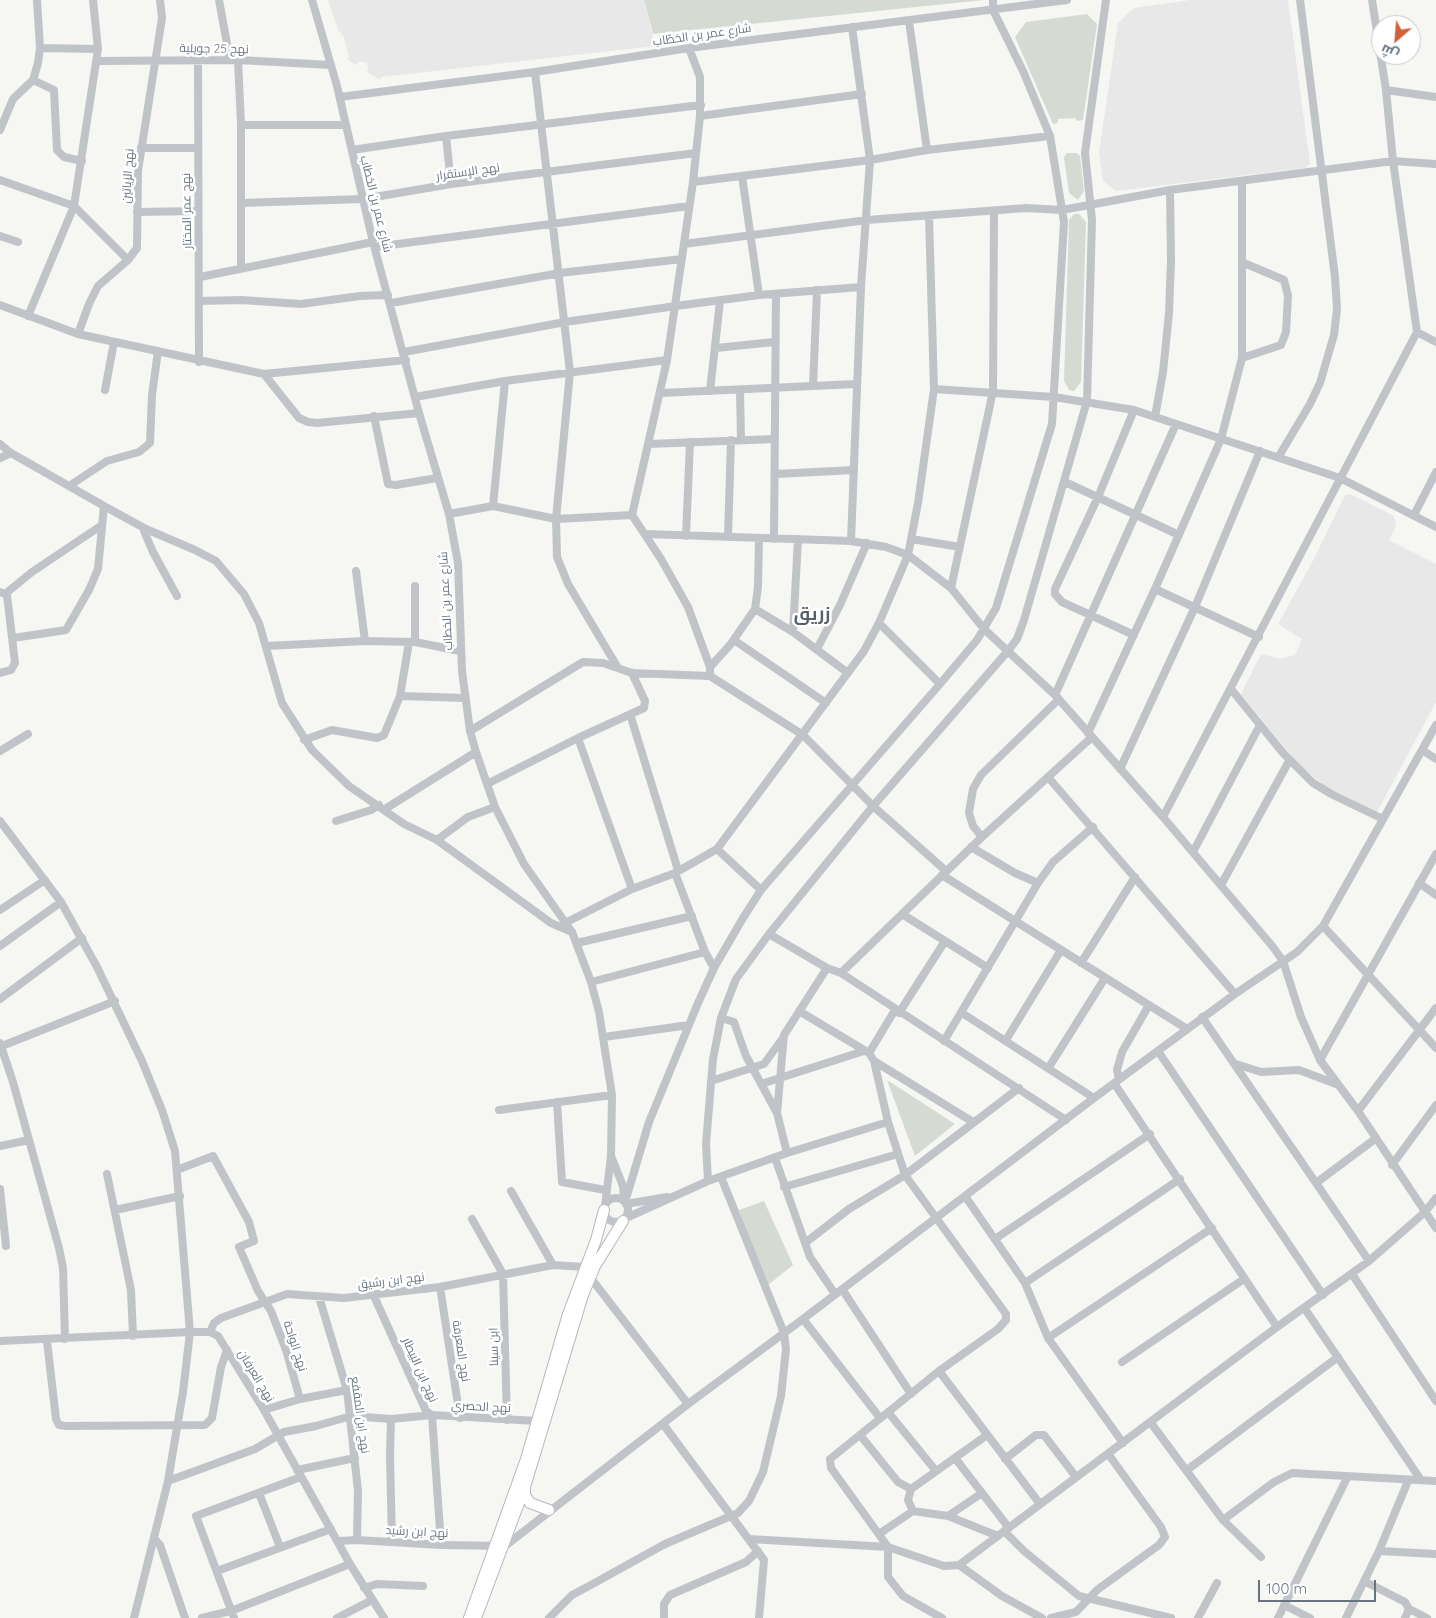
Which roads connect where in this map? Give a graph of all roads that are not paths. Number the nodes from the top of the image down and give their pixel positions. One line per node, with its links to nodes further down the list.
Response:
1 (37, 0): 14 (street)
2 (93, 0): 16 (street)
3 (160, 0): 17 (street, نهج الزياتين)
4 (219, 0): 19 (street)
5 (312, 0): 21 (street, شارع عمر بن الخطاب)
6 (993, 0): 11 (street)
7 (1067, 0): 11 (street, شارع عمر بن الخطّاب)
8 (1106, 0): 55 (street)
9 (1300, 0): 45 (street)
10 (1372, 0): 24 (street)
11 (993, 10): 12 (street, شارع عمر بن الخطّاب); 35 (street)
12 (909, 20): 13 (street, شارع عمر بن الخطّاب); 39 (street)
13 (852, 27): 15 (street, شارع عمر بن الخطّاب); 25 (street)
14 (40, 48): 16 (street); 23 (street)
15 (689, 48): 22 (street, شارع عمر بن الخطّاب); 28 (street)
16 (98, 49): 20 (street)
17 (156, 60): 18 (street, نهج 25 جويلية); 20 (street, نهج 25 جويلية); 36 (street, نهج الزياتين)
18 (198, 60): 19 (street, نهج 25 جويلية); 37 (street, نهج عمر المختار)
19 (234, 60): 21 (street, نهج 25 جويلية); 32 (street)
20 (97, 61): 42 (street)
21 (331, 65): 27 (street, شارع عمر بن الخطاب)
22 (536, 72): 27 (street, شارع عمر بن الخطّاب); 31 (street)
23 (33, 80): 33 (street); 42 (street)
24 (1386, 90): 26 (street); 43 (street)
25 (862, 94): 29 (street); 41 (street)
26 (1436, 96)
27 (340, 98): 30 (street, شارع عمر بن الخطاب)
28 (701, 104): 29 (street); 31 (street)
29 (700, 116): 40 (street)
30 (344, 124): 32 (street); 38 (street, شارع عمر بن الخطاب)
31 (542, 124): 34 (street); 46 (street)
32 (240, 125): 54 (street)
33 (0, 129)
34 (446, 136): 38 (street); 51 (street)
35 (1050, 136): 39 (street); 58 (street)
36 (141, 148): 37 (street); 61 (street, نهج الزياتين)
37 (197, 148): 59 (street, نهج عمر المختار)
38 (352, 150): 53 (street, شارع عمر بن الخطاب)
39 (927, 150): 41 (street)
40 (696, 152): 46 (street, نهج الإستقرار); 50 (street)
41 (870, 160): 47 (street); 63 (street)
42 (82, 161): 56 (street)
43 (1393, 162): 44 (street); 45 (street); 87 (street)
44 (1436, 164)
45 (1321, 172): 49 (street); 127 (street)
46 (548, 173): 51 (street, نهج الإستقرار); 64 (street)
47 (742, 176): 50 (street); 65 (street)
48 (0, 180): 56 (street)
49 (1242, 181): 52 (street); 72 (street)
50 (693, 182): 57 (street)
51 (451, 184): 53 (street, نهج الإستقرار)
52 (1170, 190): 55 (street); 116 (street)
53 (363, 199): 54 (street, نهج الإستقرار); 69 (street, شارع عمر بن الخطاب)
54 (241, 203): 73 (street)
55 (1092, 204): 58 (street); 112 (street)
56 (74, 206): 71 (street); 85 (street)
57 (689, 206): 64 (street); 68 (street)
58 (1062, 210): 60 (street); 111 (street)
59 (198, 211): 61 (street); 75 (street, نهج عمر المختار)
60 (994, 211): 62 (street); 109 (street)
61 (137, 212): 71 (street, نهج الزياتين)
62 (929, 216): 63 (street); 104 (street)
63 (866, 220): 65 (street); 76 (street)
64 (554, 222): 69 (street); 74 (street)
65 (750, 235): 68 (street); 79 (street)
66 (0, 236): 67 (street)
67 (18, 242)
68 (684, 244): 70 (street)
69 (374, 245): 73 (street); 80 (street, شارع عمر بن الخطاب)
70 (682, 259): 74 (street); 84 (street)
71 (128, 260): 88 (street, نهج الزياتين)
72 (1244, 263): 95 (street); 95 (street)
73 (241, 267): 75 (street)
74 (560, 273): 80 (street); 86 (street)
75 (200, 277): 81 (street, نهج عمر المختار)
76 (860, 287): 77 (street); 101 (street)
77 (817, 290): 78 (street); 102 (street)
78 (776, 294): 79 (street); 90 (street)
79 (759, 295): 82 (street)
80 (389, 299): 81 (street); 94 (street, شارع عمر بن الخطاب)
81 (200, 301): 97 (street, نهج عمر المختار)
82 (720, 301): 84 (street); 92 (street)
83 (0, 306): 85 (street)
84 (676, 306): 86 (street); 96 (street)
85 (28, 316): 88 (street)
86 (565, 322): 94 (street); 98 (street)
87 (1417, 332): 91 (street); 133 (street)
88 (78, 334): 89 (street)
89 (114, 342): 93 (street); 105 (street)
90 (774, 342): 92 (street); 103 (street)
91 (1436, 342)
92 (716, 348): 107 (street)
93 (158, 351): 97 (street); 135 (street)
94 (405, 356): 99 (street); 110 (street, شارع عمر بن الخطاب)
95 (1242, 358): 119 (street)
96 (667, 360): 98 (street); 108 (street)
97 (200, 362): 99 (street)
98 (570, 372): 100 (street); 143 (street)
99 (264, 374): 115 (street)
100 (505, 380): 110 (street); 138 (street)
101 (856, 384): 102 (street); 129 (street)
102 (813, 386): 103 (street)
103 (774, 389): 106 (street); 118 (street)
104 (934, 389): 109 (street); 154 (street)
105 (104, 390)
106 (740, 390): 107 (street); 121 (street)
107 (710, 391): 108 (street)
108 (661, 392): 124 (street)
109 (993, 392): 111 (street); 157 (street)
110 (415, 397): 114 (street, شارع عمر بن الخطاب)
111 (1054, 397): 112 (street); 169 (street)
112 (1087, 401): 113 (street); 134 (street)
113 (1134, 410): 116 (street); 136 (street)
114 (419, 412): 115 (street); 132 (street, شارع عمر بن الخطاب)
115 (374, 416): 132 (street)
116 (1155, 417): 117 (street)
117 (1176, 424): 119 (street); 141 (street)
118 (775, 438): 121 (street); 131 (street)
119 (1221, 439): 125 (street); 148 (street)
120 (731, 440): 121 (street); 122 (street); 150 (street)
121 (741, 440)
122 (690, 442): 124 (street); 149 (street)
123 (0, 444): 126 (street)
124 (649, 444): 140 (street)
125 (1260, 451): 127 (street); 165 (street)
126 (11, 453): 128 (street); 135 (street)
127 (1279, 456): 133 (street)
128 (0, 458)
129 (854, 470): 131 (street); 155 (street)
130 (1436, 472): 142 (street)
131 (776, 474): 152 (street)
132 (437, 478): 139 (street, شارع عمر بن الخطاب)
133 (1340, 478): 142 (street); 172 (street)
134 (1065, 482): 136 (street); 180 (street)
135 (69, 486): 137 (street)
136 (1098, 497): 141 (street); 167 (street)
137 (104, 506): 144 (street); 146 (street)
138 (493, 506): 139 (street); 143 (street)
139 (449, 514): 179 (street, شارع عمر بن الخطاب)
140 (632, 515): 143 (street); 147 (street)
141 (1137, 515): 148 (street); 167 (street)
142 (1414, 515): 145 (street)
143 (556, 519): 182 (street)
144 (102, 525): 163 (street); 173 (street)
145 (1436, 527)
146 (146, 529): 164 (street); 177 (street)
147 (646, 534): 149 (street); 181 (street)
148 (1179, 535): 162 (street)
149 (686, 536): 150 (street)
150 (728, 537): 151 (street)
151 (759, 538): 152 (street); 166 (street)
152 (774, 539): 153 (street)
153 (798, 539): 155 (street); 170 (street)
154 (911, 539): 157 (street); 158 (street)
155 (851, 540): 156 (street)
156 (867, 543): 158 (street); 178 (street)
157 (960, 547): 161 (street)
158 (908, 555): 161 (street); 168 (street)
159 (356, 571): 175 (street)
160 (415, 586): 176 (street)
161 (951, 588): 169 (street)
162 (1155, 589): 165 (street); 171 (street)
163 (2, 593): 173 (street)
164 (177, 596)
165 (1195, 607): 172 (street); 207 (street)
166 (755, 609): 170 (street); 174 (street)
167 (1092, 616): 171 (street); 190 (street)
168 (879, 623): 185 (street); 187 (street)
169 (984, 629): 180 (street); 187 (street)
170 (793, 632): 178 (street)
171 (1134, 634): 199 (street)
172 (1259, 636): 188 (street)
173 (13, 638): 183 (street)
174 (734, 640): 181 (street); 192 (street)
175 (365, 641): 176 (street); 177 (street)
176 (412, 642): 179 (street); 189 (street)
177 (267, 646): 201 (street)
178 (817, 649): 185 (street)
179 (460, 651): 191 (street, شارع عمر بن الخطاب)
180 (1006, 652): 190 (street); 212 (street)
181 (710, 667): 186 (street)
182 (618, 668): 184 (street); 196 (street)
183 (0, 673)
184 (632, 673): 186 (street); 193 (street)
185 (848, 673): 192 (street)
186 (710, 676): 198 (street)
187 (940, 684): 210 (street)
188 (1231, 689): 194 (street); 214 (street)
189 (400, 696): 191 (street); 201 (street)
190 (1057, 697): 199 (street); 219 (street)
191 (465, 698): 196 (street, شارع عمر بن الخطاب)
192 (826, 703): 198 (street)
193 (630, 714): 200 (street); 225 (street)
194 (1260, 725): 206 (street); 223 (street)
195 (1436, 725): 202 (street)
196 (470, 731): 204 (street, شارع عمر بن الخطاب)
197 (28, 734): 203 (street)
198 (803, 735): 210 (street); 222 (street)
199 (1090, 735): 207 (street); 208 (street)
200 (578, 738): 209 (street); 232 (street)
201 (304, 740): 213 (street)
202 (1422, 750): 205 (street); 215 (street)
203 (0, 751)
204 (476, 752): 209 (street, شارع عمر بن الخطاب); 213 (street)
205 (1436, 759)
206 (1289, 760): 215 (street); 231 (street)
207 (1120, 769): 214 (street)
208 (1048, 777): 218 (street); 219 (street)
209 (487, 784): 211 (street, شارع عمر بن الخطاب)
210 (854, 786): 212 (street); 233 (street)
211 (495, 806): 220 (street); 239 (street, شارع عمر بن الخطاب)
212 (873, 806): 226 (street); 243 (street)
213 (382, 807): 217 (street); 220 (street)
214 (1163, 817): 223 (street)
215 (1383, 819): 241 (street)
216 (0, 821): 228 (street)
217 (336, 821)
218 (1093, 827): 227 (street); 229 (street)
219 (982, 837): 221 (street)
220 (437, 840): 242 (street)
221 (971, 847): 226 (street); 229 (street)
222 (717, 849): 225 (street); 233 (street)
223 (1192, 852): 231 (street)
224 (1436, 854): 230 (street)
225 (676, 871): 232 (street); 238 (street)
226 (944, 873): 237 (street); 240 (street)
227 (1135, 877): 251 (street); 259 (street)
228 (45, 880): 235 (street); 236 (street)
229 (1038, 883): 240 (street)
230 (1419, 883): 234 (street); 256 (street)
231 (1221, 885): 250 (street)
232 (632, 889): 239 (street)
233 (761, 890): 252 (street)
234 (1436, 895)
235 (61, 902): 244 (street); 247 (street)
236 (0, 910)
237 (902, 914): 245 (street); 255 (street)
238 (692, 916): 246 (street); 249 (street)
239 (567, 922): 242 (street, شارع عمر بن الخطاب)
240 (1016, 922): 248 (street); 254 (street)
241 (1323, 926): 250 (street); 256 (street)
242 (572, 932): 246 (street, شارع عمر بن الخطاب)
243 (769, 934): 253 (street); 268 (street)
244 (82, 938): 260 (street); 261 (street)
245 (944, 941): 254 (street); 265 (street)
246 (577, 943): 258 (street, شارع عمر بن الخطاب)
247 (1, 944)
248 (1061, 950): 251 (street); 274 (street)
249 (705, 952): 252 (street); 258 (street)
250 (1283, 962): 259 (street); 280 (street)
251 (1081, 963): 257 (street)
252 (714, 968): 269 (street)
253 (827, 968): 255 (street); 264 (street)
254 (988, 968): 266 (street)
255 (840, 973): 265 (street)
256 (1368, 974): 271 (street); 280 (street)
257 (1105, 978): 262 (street); 283 (street)
258 (592, 982): 273 (street, شارع عمر بن الخطاب)
259 (1235, 994): 267 (street)
260 (0, 999)
261 (115, 1001): 276 (street); 310 (street)
262 (1149, 1005): 270 (street); 287 (street)
263 (1436, 1008): 271 (street)
264 (799, 1011): 272 (street); 279 (street)
265 (897, 1011): 275 (street); 279 (street)
266 (962, 1013): 274 (street); 275 (street)
267 (1202, 1017): 270 (street); 282 (street)
268 (721, 1018): 284 (street); 286 (street)
269 (689, 1025): 273 (street); 325 (street)
270 (1187, 1029): 278 (street)
271 (1420, 1030): 277 (street); 296 (street)
272 (784, 1035): 284 (street); 285 (street)
273 (604, 1037): 291 (street, شارع عمر بن الخطاب)
274 (1006, 1040): 283 (street)
275 (944, 1042): 290 (street)
276 (1, 1044): 303 (street)
277 (1436, 1048)
278 (1158, 1051): 287 (street); 349 (street)
279 (866, 1052): 281 (street); 285 (street)
280 (1320, 1060): 289 (street)
281 (874, 1061): 299 (street); 300 (street)
282 (1236, 1064): 289 (street); 316 (street)
283 (1048, 1067): 292 (street)
284 (753, 1068): 286 (street); 288 (street)
285 (781, 1078): 288 (street); 297 (street)
286 (711, 1081): 315 (street)
287 (1116, 1081): 292 (street); 301 (street)
288 (761, 1084): 297 (street)
289 (1338, 1085): 296 (street)
290 (1019, 1088): 298 (street); 300 (street)
291 (612, 1095): 293 (street); 307 (street, شارع عمر بن الخطاب)
292 (1094, 1098): 298 (street)
293 (557, 1102): 295 (street); 319 (street)
294 (1436, 1105): 309 (street)
295 (499, 1110)
296 (1358, 1111): 302 (street)
297 (777, 1113): 305 (street)
298 (1066, 1120): 322 (street)
299 (888, 1122): 305 (street); 306 (street)
300 (974, 1122): 312 (street)
301 (1150, 1134): 314 (street); 334 (street)
302 (1375, 1139): 309 (street); 316 (street)
303 (29, 1140): 304 (street); 360 (street)
304 (0, 1146)
305 (787, 1153): 308 (street)
306 (898, 1154): 312 (street); 317 (street)
307 (611, 1156): 319 (street); 325 (street)
308 (775, 1158): 313 (street); 317 (street)
309 (1392, 1165): 328 (street)
310 (177, 1170): 321 (street); 351 (street, نهج الواحة)
311 (108, 1174): 327 (street)
312 (905, 1175): 331 (street); 335 (street)
313 (721, 1177): 315 (street); 357 (street)
314 (1180, 1179): 332 (street); 344 (street)
315 (708, 1181): 323 (street)
316 (1316, 1183): 337 (street)
317 (784, 1187): 335 (street)
318 (0, 1189): 336 (street)
319 (605, 1190): 326 (street)
320 (511, 1191): 338 (street)
321 (180, 1196): 327 (street); 355 (street)
322 (965, 1196): 331 (street); 334 (street)
323 (669, 1197): 325 (street); 330 (street)
324 (1436, 1198): 328 (street)
325 (625, 1202): 326 (street); 330 (street)
326 (604, 1208): 330 (street); 339 (main road)
327 (115, 1210): 358 (street)
328 (1425, 1212): 333 (street); 337 (street)
329 (472, 1219): 340 (street)
330 (624, 1219): 342 (main road)
331 (935, 1220): 346 (street); 366 (street)
332 (1212, 1228): 343 (street); 359 (street)
333 (1436, 1228)
334 (995, 1239): 344 (street)
335 (805, 1243): 348 (street)
336 (6, 1246)
337 (1369, 1261): 341 (street)
338 (553, 1265): 339 (street, نهج ابن رشيق); 340 (street, نهج ابن رشيق)
339 (584, 1266): 380 (main road)
340 (503, 1274): 345 (street, نهج ابن رشيق); 379 (street, ابن سينا)
341 (1352, 1274): 349 (street); 370 (street)
342 (590, 1277): 371 (street); 401 (main road)
343 (1244, 1278): 354 (street); 365 (street)
344 (1026, 1283): 359 (street)
345 (440, 1287): 347 (street, نهج ابن رشيق); 376 (street, نهج المعرفة)
346 (842, 1289): 348 (street); 368 (street)
347 (372, 1294): 350 (street, نهج ابن رشيق); 375 (street, نهج ابن البيطار)
348 (835, 1294): 353 (street)
349 (1323, 1295): 352 (street)
350 (319, 1297): 351 (street, نهج ابن رشيق); 367 (street, نهج ابن المقفع)
351 (265, 1300): 356 (street, نهج ابن رشيق); 369 (street, نهج الواحة)
352 (1305, 1309): 354 (street); 364 (street)
353 (803, 1319): 357 (street); 377 (street)
354 (1277, 1327): 381 (street)
355 (190, 1332): 356 (street); 358 (street); 383 (street)
356 (210, 1332): 363 (street, نهج العرفان)
357 (784, 1333): 371 (street); 408 (street)
358 (133, 1336): 360 (street)
359 (1048, 1338): 387 (street)
360 (65, 1339): 362 (street)
361 (0, 1341): 362 (street)
362 (47, 1341): 383 (street)
363 (227, 1350): 372 (street, نهج العرفان); 383 (street)
364 (1338, 1358): 392 (street); 397 (street)
365 (1122, 1362)
366 (939, 1372): 368 (street); 385 (street)
367 (347, 1390): 369 (street); 374 (street, نهج ابن المقفع)
368 (911, 1394): 373 (street)
369 (300, 1399): 372 (street)
370 (1436, 1401)
371 (688, 1404): 382 (street)
372 (264, 1410): 386 (street, نهج العرفان)
373 (888, 1412): 377 (street); 393 (street)
374 (351, 1416): 378 (street, نهج الحصري); 386 (street, نهج الحصري); 389 (street, نهج ابن المقفع)
375 (432, 1416): 376 (street, نهج الحصري); 378 (street, نهج الحصري); 419 (street, نهج ابن البيطار)
376 (460, 1418): 379 (street, نهج الحصري)
377 (880, 1418): 384 (street)
378 (391, 1419): 418 (street)
379 (507, 1420): 380 (street, نهج الحصري)
380 (537, 1421): 421 (main road)
381 (1152, 1423): 387 (street); 392 (street)
382 (663, 1424): 406 (street); 408 (street)
383 (178, 1427): 398 (street)
384 (860, 1435): 402 (street); 413 (street)
385 (987, 1435): 390 (street); 391 (street)
386 (277, 1436): 394 (street, نهج العرفان); 398 (street, نهج الحصري)
387 (1123, 1443): 388 (street)
388 (1108, 1455): 395 (street); 434 (street)
389 (355, 1458): 394 (street); 416 (street, نهج ابن المقفع)
390 (955, 1458): 393 (street); 404 (street)
391 (1005, 1458): 395 (street); 405 (street)
392 (1187, 1470): 410 (street)
393 (936, 1471): 402 (street)
394 (299, 1473): 403 (street); 411 (street, نهج العرفان)
395 (1076, 1477): 405 (street)
396 (1347, 1478): 399 (street); 410 (street); 436 (street)
397 (1421, 1480): 399 (street); 400 (street)
398 (168, 1481): 414 (street)
399 (1408, 1481): 424 (street)
400 (1436, 1481)
401 (525, 1487): 406 (main road); 421 (main road)
402 (911, 1489): 407 (street)
403 (259, 1493): 420 (street); 429 (street)
404 (982, 1493): 409 (street); 412 (street)
405 (1040, 1504): 412 (street)
406 (549, 1510): 421 (street)
407 (914, 1511): 409 (street); 413 (street)
408 (731, 1515): 415 (street); 446 (street)
409 (948, 1516): 412 (street)
410 (1223, 1520): 426 (street)
411 (331, 1529): 417 (street, نهج العرفان); 420 (street)
412 (1004, 1532): 428 (street); 434 (street)
413 (879, 1534): 422 (street)
414 (154, 1538): 439 (street); 440 (street)
415 (749, 1539): 422 (street); 423 (street)
416 (357, 1540): 417 (street, نهج ابن رشيد); 418 (street, نهج ابن رشيد)
417 (339, 1541): 427 (street, نهج العرفان)
418 (392, 1542): 419 (street, نهج ابن رشيد)
419 (441, 1545): 421 (street, نهج ابن رشيد)
420 (280, 1547): 429 (street)
421 (500, 1547): 444 (main road); 445 (main road)
422 (888, 1547): 428 (street); 449 (street)
423 (758, 1551): 447 (street); 448 (street)
424 (1379, 1551): 425 (street); 430 (street)
425 (1436, 1554)
426 (1262, 1557)
427 (350, 1564): 433 (street, نهج العرفان); 438 (street)
428 (959, 1565): 450 (street)
429 (217, 1571): 438 (street)
430 (1364, 1580): 437 (street); 456 (street)
431 (1217, 1584): 453 (street)
432 (423, 1586): 433 (street)
433 (364, 1588): 435 (street, نهج العرفان)
434 (1088, 1599): 451 (street); 452 (street)
435 (372, 1600): 442 (street); 443 (street, نهج العرفان)
436 (1284, 1605): 454 (street); 455 (street)
437 (1409, 1609): 457 (street); 458 (street)
438 (232, 1614): 441 (street)
439 (134, 1618)
440 (185, 1618)
441 (202, 1618)
442 (337, 1618)
443 (384, 1618)
444 (469, 1618)
445 (476, 1618)
446 (549, 1618)
447 (664, 1618)
448 (759, 1618)
449 (942, 1618)
450 (1042, 1618)
451 (1051, 1618)
452 (1171, 1618)
453 (1198, 1618)
454 (1278, 1618)
455 (1310, 1618)
456 (1346, 1618)
457 (1405, 1618)
458 (1427, 1618)

